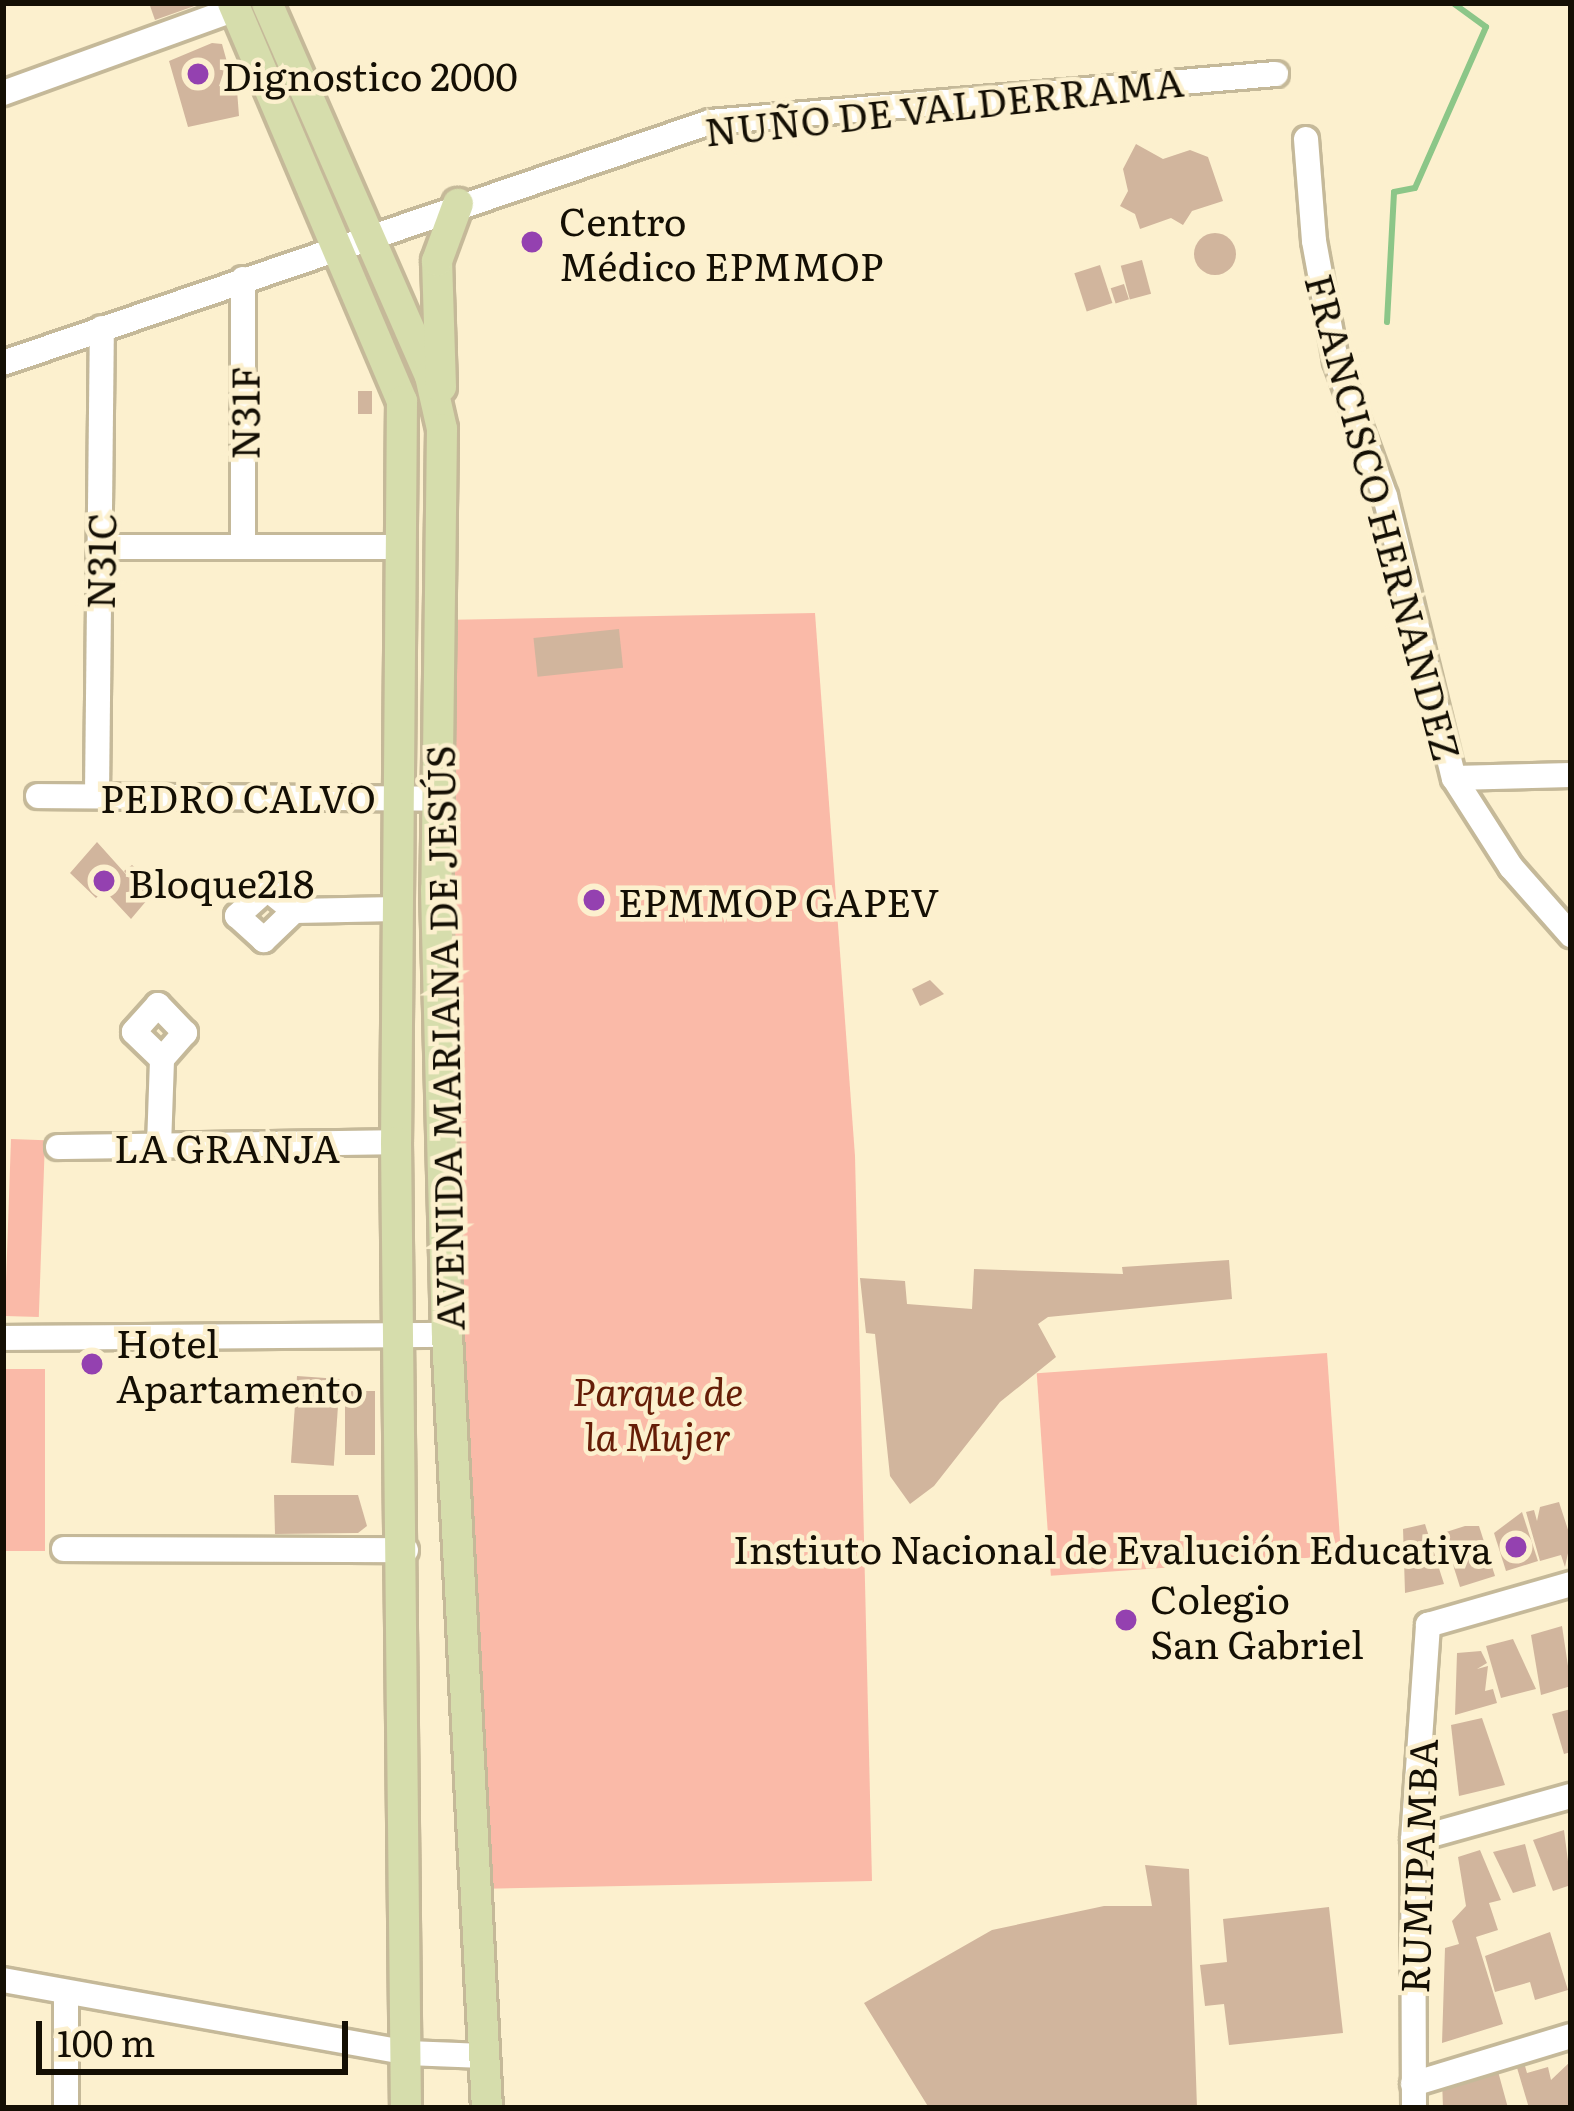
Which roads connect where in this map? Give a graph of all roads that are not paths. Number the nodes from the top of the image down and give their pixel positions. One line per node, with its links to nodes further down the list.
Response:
1 (267, 3): 7 (main road, AVENIDA MARIANA DE JESÚS)
2 (234, 6): 4 (street); 8 (main road, AVENIDA MARIANA DE JESÚS)
3 (1276, 74): 6 (street, NUÑO DE VALDERRAMA)
4 (3, 93)
5 (1306, 139): 17 (street, FRANCISCO HERNANDEZ)
6 (458, 204): 7 (street, NUÑO DE VALDERRAMA); 12 (main road)
7 (371, 235): 8 (street, NUÑO DE VALDERRAMA); 12 (main road, AVENIDA MARIANA DE JESÚS)
8 (341, 246): 9 (street, NUÑO DE VALDERRAMA); 15 (main road, AVENIDA MARIANA DE JESÚS)
9 (243, 280): 10 (street, NUÑO DE VALDERRAMA); 14 (street, N31F)
10 (103, 328): 11 (street, NUÑO DE VALDERRAMA); 13 (street, N31C)
11 (3, 363)
12 (442, 429): 21 (main road, AVENIDA MARIANA DE JESÚS)
13 (100, 547): 14 (street); 18 (street, N31C)
14 (243, 547): 15 (street)
15 (403, 548): 20 (main road, AVENIDA MARIANA DE JESÚS)
16 (1571, 775): 17 (street, FRANCISCO HERNANDEZ)
17 (1454, 778): 25 (street)
18 (97, 794): 19 (street, PEDRO CALVO); 20 (street, PEDRO CALVO)
19 (38, 796)
20 (400, 796): 21 (street, PEDRO CALVO); 23 (main road, AVENIDA MARIANA DE JESÚS)
21 (437, 799): 22 (main road, AVENIDA MARIANA DE JESÚS)
22 (436, 889): 23 (main road); 30 (main road, AVENIDA MARIANA DE JESÚS)
23 (398, 899): 24 (street); 27 (main road, AVENIDA MARIANA DE JESÚS)
24 (294, 911)
25 (1571, 935)
26 (162, 1059): 28 (street)
27 (396, 1142): 28 (street, LA GRANJA); 31 (main road, AVENIDA MARIANA DE JESÚS)
28 (160, 1146): 29 (street, LA GRANJA)
29 (58, 1148)
30 (447, 1335): 31 (street); 42 (main road, AVENIDA MARIANA DE JESÚS)
31 (400, 1336): 32 (street); 34 (main road, AVENIDA MARIANA DE JESÚS)
32 (3, 1337)
33 (64, 1550): 34 (street)
34 (406, 1550): 41 (main road, AVENIDA MARIANA DE JESÚS)
35 (1571, 1584): 37 (street, RUMIPAMBA)
36 (1571, 1796): 37 (street)
37 (1413, 1840): 43 (street, RUMIPAMBA)
38 (3, 1980): 39 (street)
39 (66, 1993): 41 (street); 44 (street)
40 (1571, 2036): 43 (street)
41 (407, 2053): 42 (street); 45 (main road, AVENIDA MARIANA DE JESÚS)
42 (484, 2056): 46 (main road, AVENIDA MARIANA DE JESÚS)
43 (1414, 2096)
44 (65, 2108)
45 (406, 2108)
46 (487, 2108)

